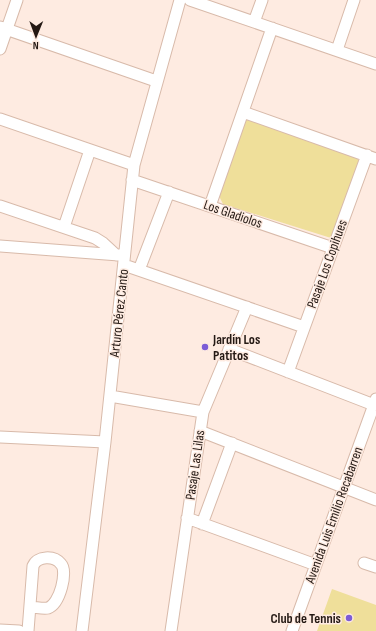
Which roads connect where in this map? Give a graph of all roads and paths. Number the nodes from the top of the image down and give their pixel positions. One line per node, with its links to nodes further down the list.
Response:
1 (17, 0): 7 (street)
2 (180, 0): 12 (street, Arturo Pérez Canto)
3 (190, 0): 6 (street)
4 (262, 0): 6 (street)
5 (354, 0): 10 (street)
6 (254, 22): 8 (street)
7 (3, 28): 9 (street); 12 (street)
8 (272, 28): 10 (street); 13 (street)
9 (0, 49)
10 (336, 50): 11 (street)
11 (376, 64)
12 (156, 81): 17 (street, Arturo Pérez Canto)
13 (243, 112): 16 (street); 21 (street)
14 (0, 119): 15 (street)
15 (90, 150): 17 (street); 22 (street)
16 (371, 157): 24 (street, Pasaje Los Copihues)
17 (134, 165): 18 (street, Arturo Pérez Canto)
18 (132, 180): 19 (street, Los Gladiolos); 25 (street, Arturo Pérez Canto)
19 (169, 192): 21 (street, Los Gladiolos); 26 (street)
20 (0, 206): 22 (street)
21 (210, 206): 24 (street, Los Gladiolos)
22 (64, 227): 25 (street)
23 (0, 246): 25 (street)
24 (333, 248): 28 (street, Pasaje Los Copihues)
25 (122, 258): 26 (street); 31 (street, Arturo Pérez Canto)
26 (139, 270): 27 (street)
27 (247, 307): 28 (street); 29 (street, Pasaje Las Lilas)
28 (304, 327): 30 (street, Pasaje Los Copihues)
29 (229, 349): 30 (street); 33 (street, Pasaje Las Lilas)
30 (288, 372): 32 (street)
31 (110, 396): 33 (street); 36 (street, Arturo Pérez Canto)
32 (375, 402): 38 (street, Avenida Luis Emilio Recabarren)
33 (203, 412): 34 (street, Pasaje Las Lilas)
34 (200, 431): 37 (street); 40 (street, Pasaje Las Lilas)
35 (0, 437): 36 (street)
36 (105, 442): 49 (street, Arturo Pérez Canto)
37 (232, 443): 38 (street); 41 (street)
38 (344, 487): 39 (street); 43 (street, Avenida Luis Emilio Recabarren)
39 (376, 500)
40 (187, 518): 41 (street); 50 (street, Pasaje Las Lilas)
41 (202, 524): 43 (street)
42 (364, 563): 44 (street)
43 (316, 565): 51 (street, Avenida Luis Emilio Recabarren)
44 (376, 567)
45 (30, 607): 45 (street); 48 (street)
46 (0, 630): 47 (street)
47 (19, 631)
48 (28, 631)
49 (82, 631)
50 (171, 631)
51 (292, 631)

